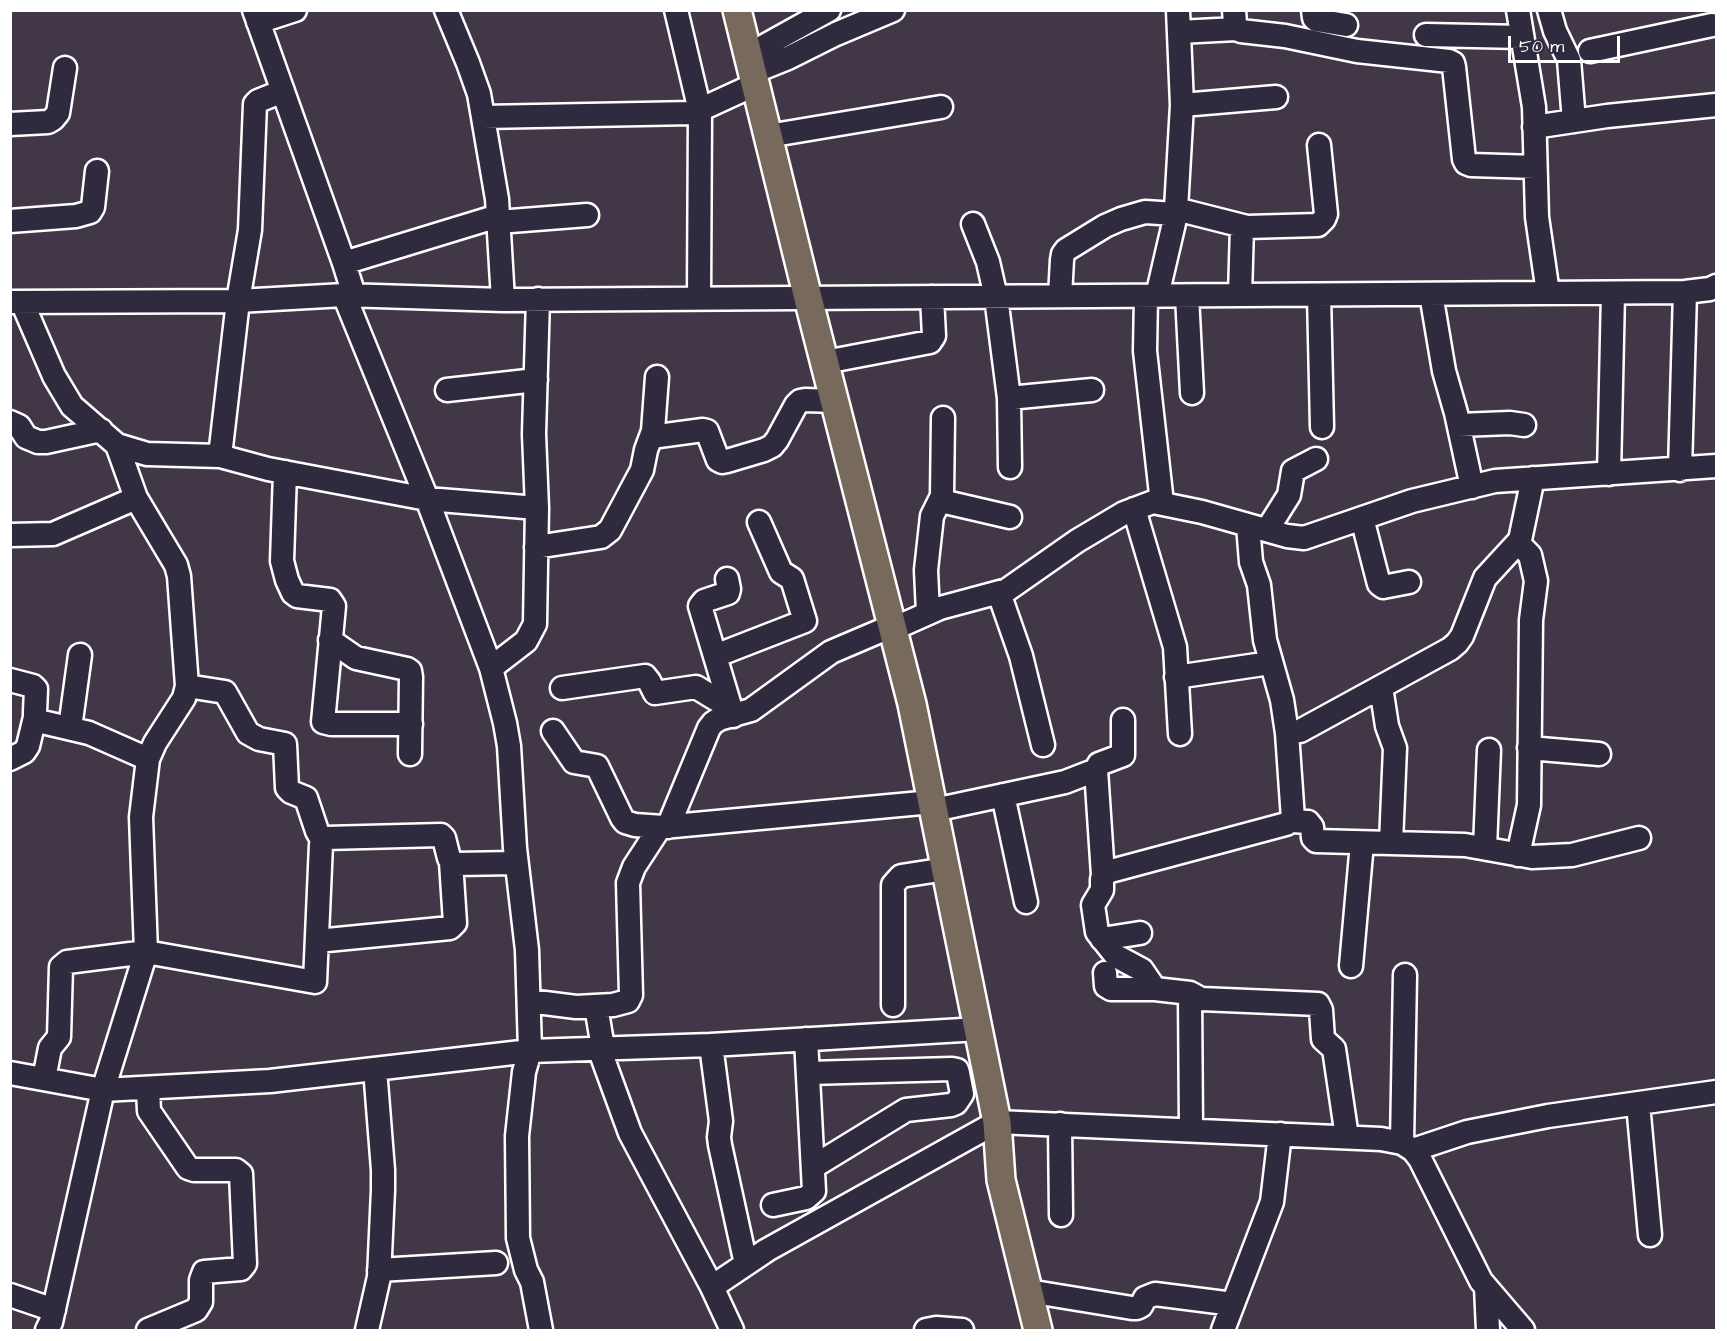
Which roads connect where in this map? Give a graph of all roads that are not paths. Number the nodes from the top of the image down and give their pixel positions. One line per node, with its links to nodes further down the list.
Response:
1 (295, 10): 10 (street)
2 (446, 10): 26 (street)
3 (676, 10): 25 (street)
4 (737, 10): 19 (main road)
5 (830, 10): 19 (street)
6 (893, 10): 19 (street)
7 (1313, 10): 13 (street)
8 (1549, 10): 27 (street)
9 (1519, 11): 16 (street)
10 (256, 16): 20 (street)
11 (1235, 20): 12 (street); 32 (street)
12 (1179, 21): 22 (street)
13 (1346, 25)
14 (1710, 25): 17 (street)
15 (1426, 35): 16 (street)
16 (1522, 37): 29 (street)
17 (1590, 51)
18 (65, 68): 28 (street)
19 (752, 70): 25 (street); 30 (main road)
20 (283, 91): 40 (street); 58 (street)
21 (1276, 97): 22 (street)
22 (1182, 105): 34 (street)
23 (1716, 105): 27 (street)
24 (940, 107): 30 (street)
25 (700, 111): 26 (street); 54 (street)
26 (483, 117): 36 (street)
27 (1574, 121): 29 (street)
28 (10, 124)
29 (1534, 127): 32 (street)
30 (768, 136): 55 (main road)
31 (1319, 145): 39 (street)
32 (1535, 167): 43 (street)
33 (97, 171): 37 (street)
34 (1175, 211): 39 (street); 49 (street); 50 (street)
35 (587, 215): 36 (street)
36 (498, 219): 40 (street); 57 (street)
37 (10, 221)
38 (973, 224): 53 (street)
39 (1242, 227): 47 (street)
40 (344, 263): 46 (street)
41 (1716, 286): 42 (street)
42 (1685, 292): 44 (street); 80 (street)
43 (1548, 293): 44 (street); 45 (street)
44 (1612, 293): 82 (street)
45 (1431, 294): 48 (street); 71 (street)
46 (349, 295): 57 (street); 58 (street); 86 (street)
47 (1240, 295): 48 (street); 51 (street)
48 (1319, 295): 72 (street)
49 (1060, 296): 50 (street); 53 (street)
50 (1151, 296): 51 (street); 88 (street)
51 (1187, 296): 65 (street)
52 (932, 297): 53 (street); 55 (street); 60 (street)
53 (996, 297): 66 (street)
54 (699, 298): 55 (street); 56 (street)
55 (808, 298): 60 (main road)
56 (538, 299): 57 (street); 62 (street)
57 (503, 300)
58 (238, 301): 59 (street); 76 (street)
59 (19, 313): 73 (street)
60 (825, 362): 67 (main road)
61 (657, 377): 74 (street)
62 (536, 380): 63 (street); 89 (street)
63 (447, 390)
64 (1092, 390): 66 (street)
65 (1192, 393)
66 (1009, 398): 79 (street)
67 (835, 401): 74 (street); 102 (main road)
68 (943, 418): 87 (street)
69 (10, 422): 73 (street)
70 (1524, 424): 71 (street)
71 (1459, 425): 84 (street)
72 (1322, 427)
73 (101, 430): 75 (street)
74 (651, 437): 97 (street)
75 (117, 445): 76 (street); 85 (street)
76 (220, 456): 81 (street)
77 (1316, 459): 94 (street)
78 (1716, 466): 80 (street)
79 (1010, 467)
80 (1680, 470): 82 (street)
81 (285, 472): 86 (street); 103 (street)
82 (1609, 474): 83 (street)
83 (1533, 478): 84 (street); 96 (street)
84 (1472, 487): 92 (street)
85 (136, 498): 95 (street); 110 (street)
86 (427, 499): 89 (street); 107 (street)
87 (941, 501): 91 (street); 101 (street)
88 (1162, 503): 90 (street); 94 (street)
89 (537, 508): 97 (street)
90 (1134, 509): 100 (street); 108 (street)
91 (1010, 517)
92 (1362, 518): 94 (street); 99 (street)
93 (759, 522): 105 (street)
94 (1257, 527): 106 (street)
95 (10, 535)
96 (1518, 543): 111 (street); 122 (street)
97 (536, 547): 107 (street)
98 (727, 579): 105 (street)
99 (1410, 582)
100 (999, 593): 101 (street); 121 (street)
101 (928, 613): 102 (street)
102 (893, 627): 113 (street); 130 (main road)
103 (330, 640): 116 (street); 116 (street)
104 (80, 655): 117 (street)
105 (715, 656): 113 (street)
106 (1270, 663): 108 (street); 119 (street)
107 (491, 668): 140 (street)
108 (1176, 677): 120 (street)
109 (10, 680): 114 (street)
110 (187, 686): 127 (street); 134 (street)
111 (1381, 687): 119 (street); 136 (street)
112 (562, 688): 113 (street)
113 (731, 709): 132 (street)
114 (35, 717): 117 (street); 126 (street)
115 (1123, 720): 128 (street)
116 (411, 724): 124 (street)
117 (70, 728): 127 (street)
118 (553, 731): 132 (street)
119 (1287, 733): 131 (street)
120 (1180, 734)
121 (1043, 745)
122 (1530, 748): 125 (street); 138 (street)
123 (1489, 750): 137 (street)
124 (410, 754)
125 (1599, 754)
126 (10, 759)
127 (148, 759): 147 (street)
128 (1096, 771): 129 (street); 142 (street)
129 (1003, 795): 130 (street); 143 (street)
130 (933, 806): 132 (street); 141 (main road)
131 (1292, 821): 135 (street); 142 (street)
132 (664, 827): 155 (street)
133 (1639, 838): 138 (street)
134 (322, 840): 139 (street); 146 (street)
135 (1362, 843): 136 (street); 148 (street)
136 (1391, 843): 137 (street)
137 (1485, 848): 138 (street)
138 (1518, 855)
139 (451, 862): 140 (street); 146 (street)
140 (516, 863): 153 (street)
141 (946, 869): 154 (street); 156 (main road)
142 (1103, 875): 145 (street)
143 (1026, 902)
144 (1140, 933): 145 (street)
145 (1102, 939): 151 (street)
146 (317, 941): 147 (street)
147 (146, 952): 164 (street); 166 (street)
148 (1351, 966)
149 (1105, 974): 151 (street)
150 (1405, 975): 174 (street)
151 (1155, 988): 152 (street)
152 (1190, 993): 171 (street); 173 (street)
153 (529, 1001): 155 (street); 160 (street)
154 (893, 1005)
155 (596, 1006): 159 (street)
156 (979, 1029): 157 (street); 169 (main road)
157 (806, 1039): 158 (street); 163 (street)
158 (711, 1045): 159 (street); 180 (street)
159 (601, 1048): 160 (street); 182 (street)
160 (530, 1051): 161 (street); 190 (street)
161 (375, 1069): 165 (street); 181 (street)
162 (10, 1073): 164 (street)
163 (808, 1073): 175 (street); 175 (street)
164 (44, 1080): 166 (street)
165 (148, 1088): 166 (street); 188 (street)
166 (103, 1090): 187 (street)
167 (1716, 1092): 168 (street)
168 (1638, 1104): 174 (street); 178 (street)
169 (998, 1122): 170 (street); 180 (street); 184 (main road)
170 (1060, 1124): 171 (street); 177 (street)
171 (1191, 1130): 172 (street)
172 (1280, 1134): 173 (street); 186 (street)
173 (1347, 1137): 174 (street)
174 (1408, 1146): 183 (street)
175 (813, 1167): 176 (street)
176 (773, 1205)
177 (1061, 1215)
178 (1650, 1235)
179 (496, 1263): 181 (street)
180 (746, 1264): 182 (street)
181 (379, 1270): 189 (street)
182 (712, 1287): 191 (street)
183 (1486, 1287): 197 (street); 198 (street)
184 (1028, 1291): 186 (street); 195 (main road)
185 (10, 1295): 187 (street)
186 (1233, 1304): 196 (street)
187 (53, 1323)
188 (148, 1330)
189 (367, 1330)
190 (541, 1330)
191 (732, 1330)
192 (927, 1330): 193 (street)
193 (955, 1330): 194 (street)
194 (962, 1330)
195 (1038, 1330)
196 (1223, 1330)
197 (1488, 1330)
198 (1523, 1330)

